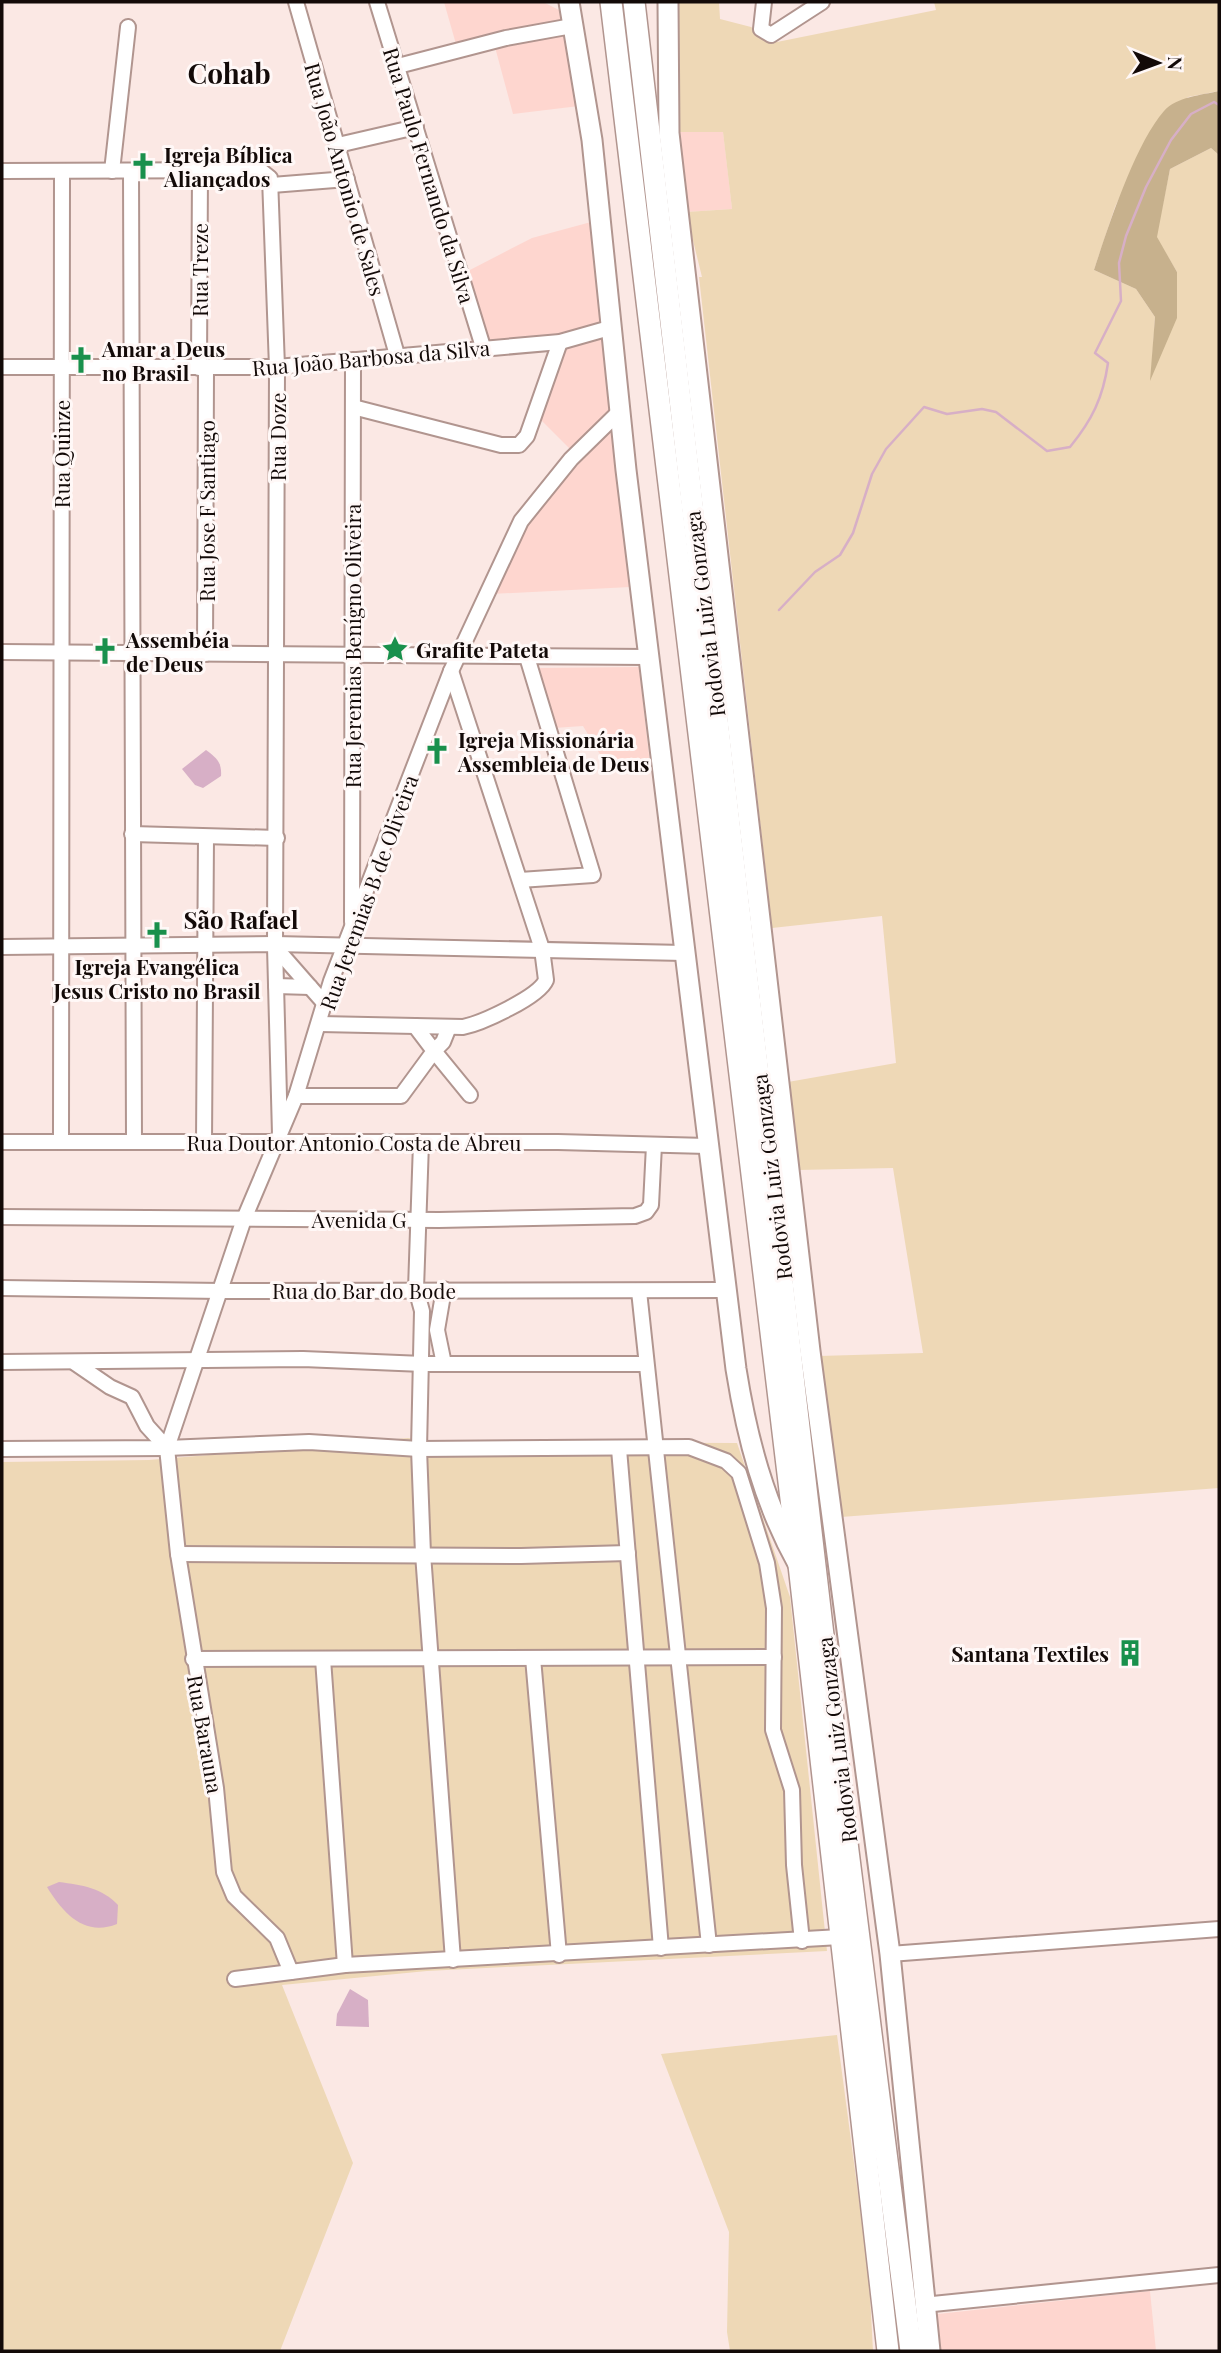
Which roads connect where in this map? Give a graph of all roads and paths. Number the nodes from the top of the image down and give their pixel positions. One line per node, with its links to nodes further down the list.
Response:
1 (296, 2): 12 (street, Rua João Antonio de Sales)
2 (377, 2): 10 (street, Rua Paulo Fernando da Silva)
3 (611, 2): 94 (highway, Rodovia Luiz Gonzaga)
4 (634, 2): 116 (highway, Rodovia Luiz Gonzaga)
5 (764, 2): 6 (street)
6 (822, 2)
7 (669, 6): 107 (main road)
8 (569, 10): 10 (street); 20 (main road)
9 (128, 27): 16 (street)
10 (398, 66): 11 (street, Rua Paulo Fernando da Silva)
11 (416, 127): 12 (street); 22 (street, Rua Paulo Fernando da Silva)
12 (338, 145): 18 (street, Rua João Antonio de Sales)
13 (131, 170): 16 (street); 17 (street); 28 (street)
14 (2, 171): 15 (street)
15 (62, 171): 16 (street); 27 (street, Rua Quinze)
16 (112, 171)
17 (200, 171): 19 (street); 29 (street, Rua Treze)
18 (347, 179): 19 (street); 23 (street, Rua João Antonio de Sales)
19 (271, 181): 26 (street, Rua Doze)
20 (612, 327): 21 (street, Rua João Barbosa da Silva); 31 (main road)
21 (560, 342): 22 (street, Rua João Barbosa da Silva); 30 (street)
22 (483, 348): 23 (street, Rua João Barbosa da Silva)
23 (397, 355): 24 (street, Rua João Barbosa da Silva)
24 (353, 360): 26 (street, Rua João Barbosa da Silva); 30 (street, Rua Jeremias Benígno Oliveira)
25 (2, 367): 27 (street, Rua João Barbosa da Silva)
26 (276, 367): 29 (street, Rua João Barbosa da Silva); 36 (street, Rua Doze)
27 (61, 368): 28 (street, Rua João Barbosa da Silva); 33 (street, Rua Quinze)
28 (131, 369): 29 (street, Rua João Barbosa da Silva); 35 (street)
29 (203, 369): 34 (street, Rua Jose F Santiago)
30 (354, 407): 37 (street, Rua Jeremias Benígno Oliveira)
31 (620, 411): 38 (street, Rua Jeremias B de Oliveira); 40 (main road)
32 (2, 652): 33 (street)
33 (62, 654): 35 (street); 51 (street, Rua Quinze)
34 (205, 654): 35 (street); 36 (street)
35 (133, 655): 42 (street)
36 (277, 655): 37 (street); 44 (street, Rua Doze)
37 (352, 655): 38 (street); 46 (street, Rua Jeremias Benígno Oliveira)
38 (458, 656): 39 (street); 41 (street, Rua Jeremias B de Oliveira)
39 (527, 657): 40 (street); 45 (street)
40 (648, 657): 53 (main road)
41 (451, 671): 45 (street); 46 (street, Rua Jeremias B de Oliveira)
42 (132, 834): 43 (street); 47 (street)
43 (206, 837): 44 (street); 48 (street)
44 (277, 838): 49 (street, Rua Doze)
45 (520, 880): 52 (street)
46 (349, 938): 49 (street); 52 (street); 56 (street, Rua Jeremias B de Oliveira)
47 (132, 945): 48 (street); 51 (street); 66 (street)
48 (206, 945): 49 (street); 67 (street)
49 (275, 946): 54 (street, Rua Doze); 55 (street)
50 (2, 947): 51 (street)
51 (61, 947): 65 (street, Rua Quinze)
52 (542, 949): 53 (street); 59 (street)
53 (684, 953): 70 (main road)
54 (275, 986): 55 (street); 63 (street, Rua Doze)
55 (310, 987): 56 (street)
56 (325, 1004): 57 (street, Rua Jeremias B de Oliveira)
57 (320, 1024): 58 (street); 62 (street, Rua Jeremias B de Oliveira)
58 (415, 1026): 59 (street); 60 (street)
59 (449, 1027): 60 (street)
60 (434, 1051): 61 (street); 62 (street)
61 (470, 1095)
62 (296, 1096): 63 (street, Rua Jeremias B de Oliveira)
63 (278, 1139): 67 (street, Rua Doutor Antonio Costa de Abreu); 68 (street, Rua Doutor Antonio Costa de Abreu); 72 (street, Rua Jeremias B de Oliveira)
64 (2, 1142): 65 (street, Rua Doutor Antonio Costa de Abreu)
65 (61, 1142): 66 (street, Rua Doutor Antonio Costa de Abreu)
66 (134, 1142): 67 (street, Rua Doutor Antonio Costa de Abreu)
67 (204, 1142)
68 (421, 1143): 69 (street, Rua Doutor Antonio Costa de Abreu); 73 (street)
69 (654, 1145): 70 (street, Rua Doutor Antonio Costa de Abreu); 73 (street, Avenida G)
70 (707, 1146): 77 (main road)
71 (2, 1217): 72 (street, Avenida G)
72 (244, 1219): 73 (street, Avenida G); 78 (street, Rua Jeremias B de Oliveira)
73 (418, 1219): 75 (street)
74 (2, 1288): 78 (street, Rua do Bar do Bode)
75 (416, 1289): 76 (street, Rua do Bar do Bode); 78 (street, Rua do Bar do Bode); 84 (street)
76 (444, 1289): 79 (street, Rua do Bar do Bode); 85 (street)
77 (726, 1290): 79 (street, Rua do Bar do Bode); 94 (main road)
78 (222, 1291): 80 (street, Rua Jeremias B de Oliveira)
79 (639, 1291): 83 (street)
80 (197, 1360): 82 (street); 84 (street); 88 (street, Rua Jeremias B de Oliveira)
81 (2, 1362): 82 (street)
82 (75, 1363): 88 (street)
83 (645, 1363): 85 (street); 86 (street)
84 (423, 1364): 85 (street); 89 (street)
85 (444, 1364)
86 (654, 1447): 90 (street); 97 (street); 101 (street)
87 (2, 1448): 88 (street)
88 (167, 1448): 89 (street); 93 (street, Rua Barauna)
89 (419, 1449): 90 (street); 91 (street)
90 (620, 1449): 92 (street)
91 (423, 1553): 92 (street); 93 (street); 95 (street)
92 (628, 1553): 100 (street)
93 (178, 1554): 98 (street, Rua Barauna)
94 (799, 1565): 103 (highway, Rodovia Luiz Gonzaga)
95 (430, 1657): 96 (street); 99 (street); 109 (street)
96 (533, 1657): 100 (street); 108 (street)
97 (774, 1657): 101 (street); 104 (street)
98 (193, 1659): 99 (street); 111 (street, Rua Barauna)
99 (323, 1659): 110 (street)
100 (636, 1659): 101 (street); 106 (street)
101 (677, 1659): 105 (street)
102 (1219, 1929): 107 (street)
103 (840, 1937): 104 (street); 115 (highway, Rodovia Luiz Gonzaga)
104 (802, 1941): 105 (street)
105 (709, 1945): 106 (street)
106 (661, 1948): 108 (street)
107 (890, 1954): 114 (main road)
108 (559, 1955): 109 (street)
109 (453, 1961): 110 (street)
110 (345, 1965): 111 (street)
111 (291, 1972): 112 (street)
112 (235, 1979)
113 (1219, 2275): 114 (street)
114 (923, 2305): 117 (main road)
115 (888, 2351)
116 (911, 2351)
117 (930, 2351)

